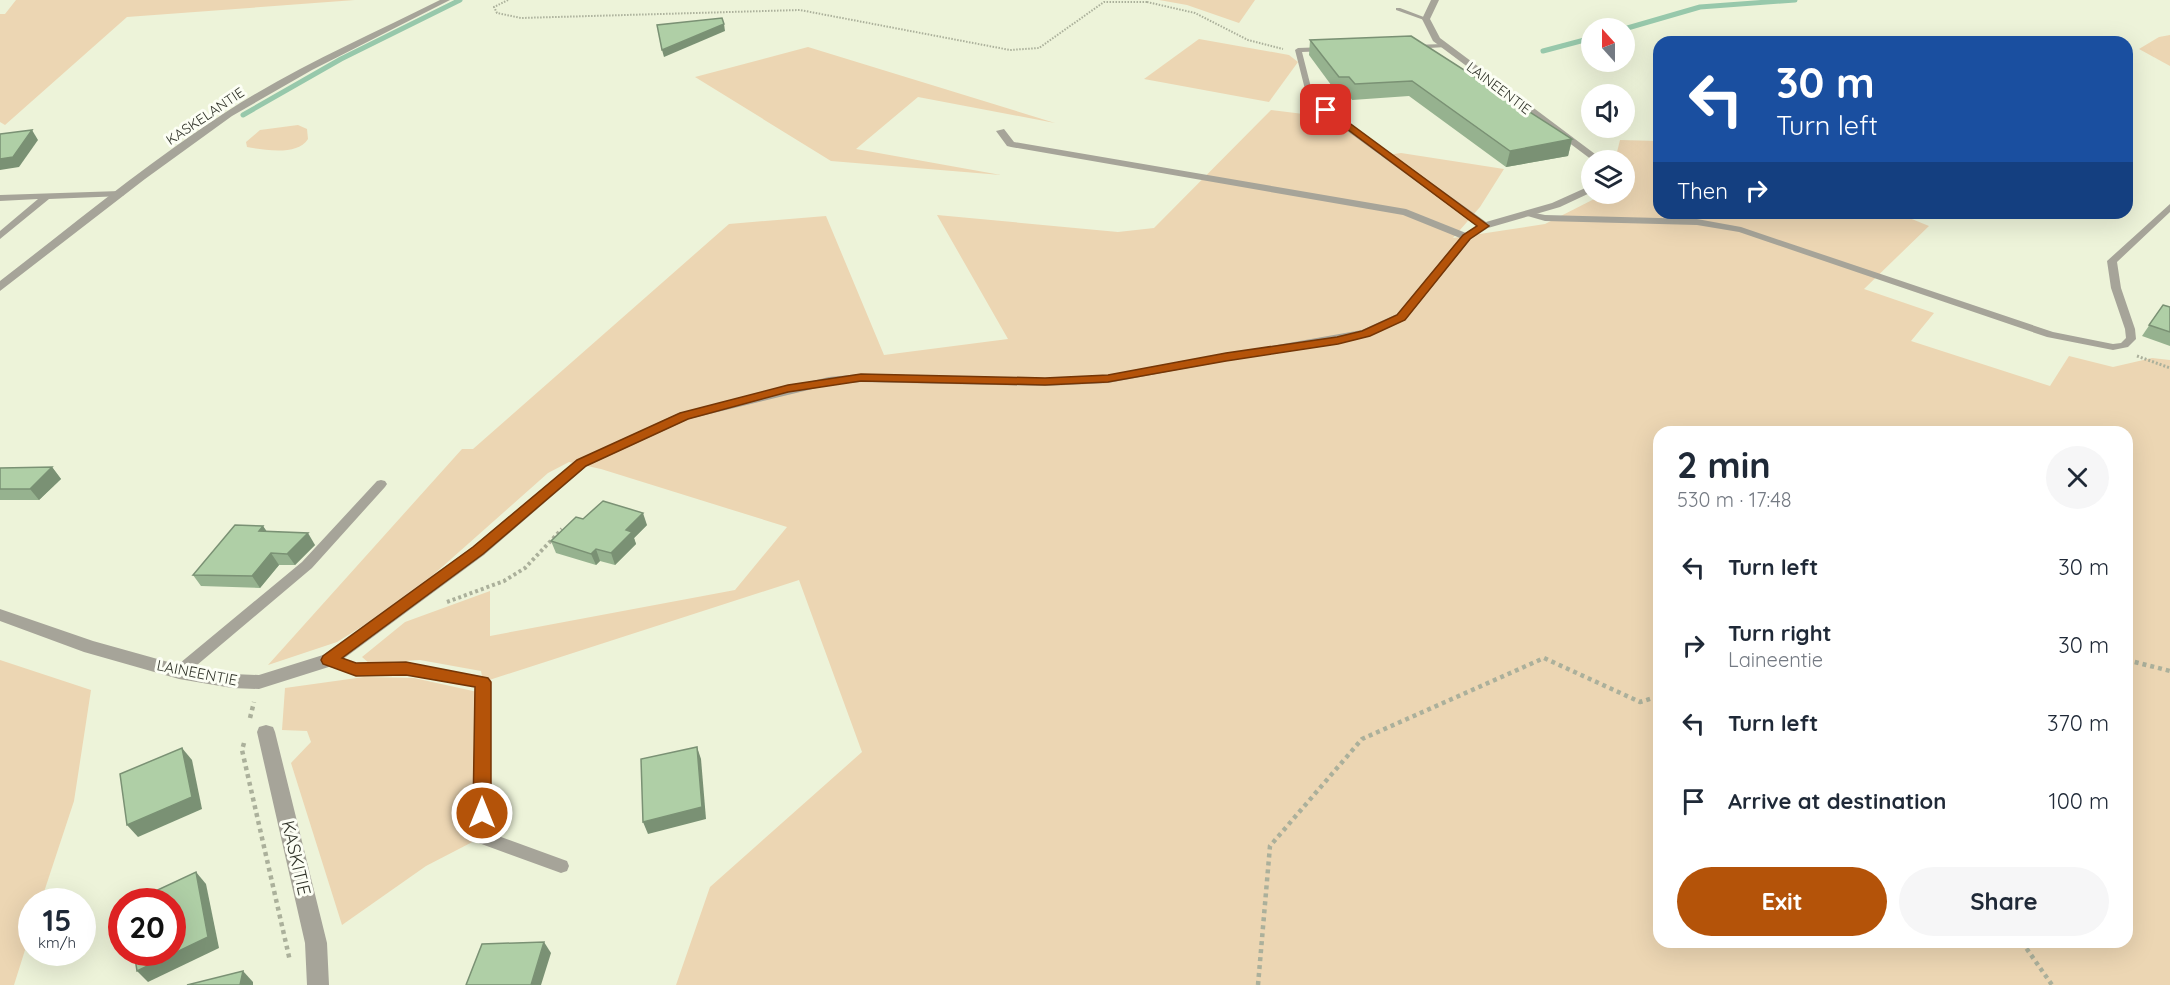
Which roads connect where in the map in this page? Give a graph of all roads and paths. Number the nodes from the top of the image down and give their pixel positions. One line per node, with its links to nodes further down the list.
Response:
1 (446, 0): 16 (street, KASKELANTIE)
2 (508, 0): 5 (path)
3 (1137, 0): 5 (path)
4 (1435, 0): 7 (street)
5 (1147, 2): 11 (path)
6 (1398, 9): 7 (lane)
7 (1426, 19): 8 (street, LAINEENTIE)
8 (1444, 46): 9 (lane); 14 (street, LAINEENTIE)
9 (1398, 47)
10 (1332, 49): 11 (lane)
11 (1298, 50): 12 (lane)
12 (1312, 101): 21 (street)
13 (1001, 131): 23 (street)
14 (1584, 150)
15 (1581, 193): 20 (street, LAINEENTIE)
16 (120, 194): 17 (lane); 24 (street, KASKELANTIE)
17 (47, 196): 18 (lane); 22 (lane)
18 (0, 198)
19 (2170, 207): 25 (lane)
20 (1525, 214): 21 (street, LAINEENTIE); 25 (lane)
21 (1484, 226): 23 (street, LAINEENTIE)
22 (0, 236)
23 (1467, 237): 31 (street, LAINEENTIE)
24 (0, 287)
25 (2113, 347): 26 (path)
26 (2170, 368)
27 (381, 484): 34 (lane)
28 (562, 529): 29 (path)
29 (443, 603)
30 (0, 615): 34 (street, LAINEENTIE)
31 (329, 660): 34 (street, LAINEENTIE); 37 (lane)
32 (2133, 661): 33 (path)
33 (2170, 670)
34 (179, 672)
35 (1653, 698): 41 (path)
36 (256, 733): 39 (path); 40 (street, KASKITIE)
37 (561, 866)
38 (2026, 948): 42 (path)
39 (291, 964)
40 (318, 985)
41 (1258, 985)
42 (2052, 985)

